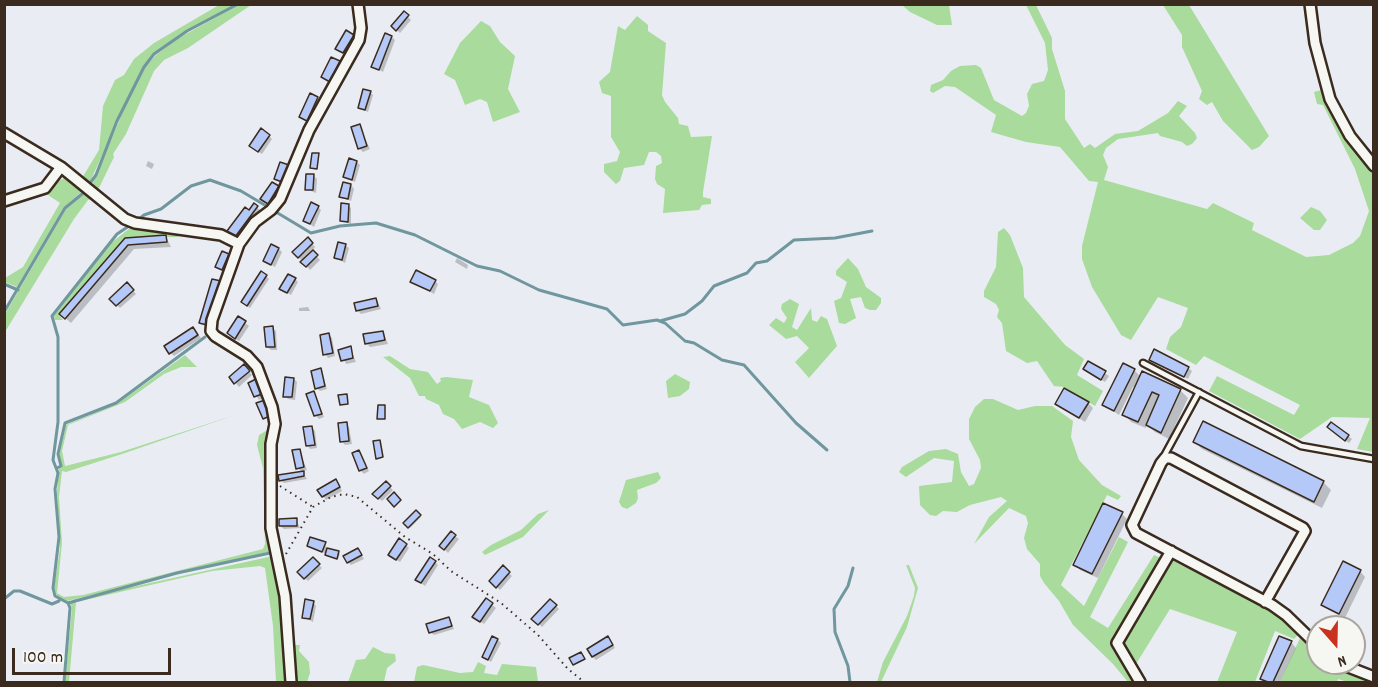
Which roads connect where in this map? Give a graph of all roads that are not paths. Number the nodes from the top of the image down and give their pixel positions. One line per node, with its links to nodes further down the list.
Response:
1 (358, 4): 7 (street)
2 (1310, 4): 4 (street)
3 (4, 133): 5 (street)
4 (1374, 166)
5 (61, 167): 6 (street); 7 (street)
6 (4, 201)
7 (239, 244): 15 (street)
8 (1143, 363): 9 (lane)
9 (1199, 392): 10 (lane); 11 (lane)
10 (1374, 459)
11 (1161, 463): 12 (street); 13 (street)
12 (1171, 551): 13 (street); 16 (street)
13 (1265, 602): 14 (street)
14 (1306, 634)
15 (291, 682)
16 (1140, 682)

